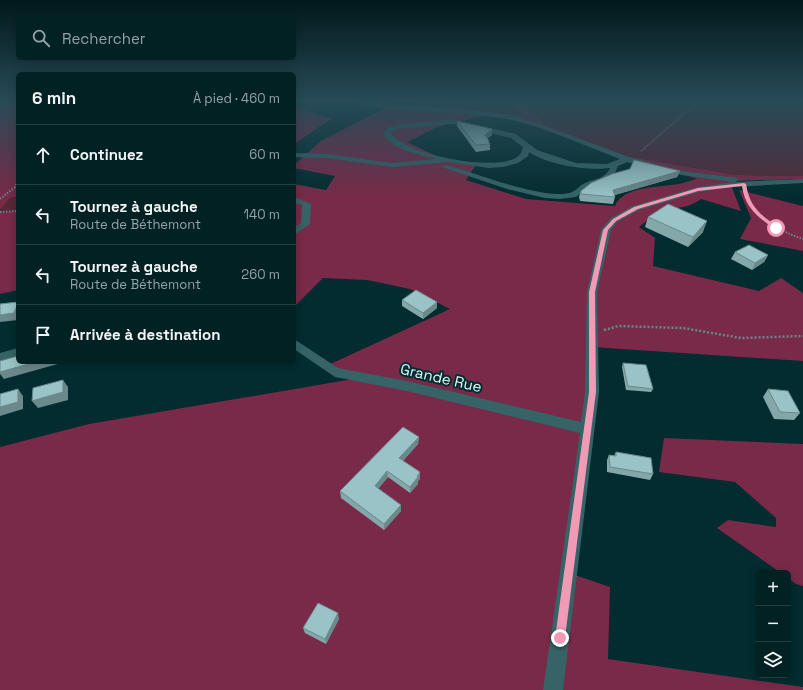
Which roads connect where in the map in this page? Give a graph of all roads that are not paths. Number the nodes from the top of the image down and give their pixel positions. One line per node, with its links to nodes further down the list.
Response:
1 (387, 133): 7 (street)
2 (500, 133): 4 (street)
3 (559, 133): 6 (street)
4 (526, 148): 7 (street); 9 (street)
5 (296, 155): 8 (street)
6 (626, 159): 9 (street); 11 (street)
7 (447, 161): 8 (street)
8 (432, 163): 9 (street)
9 (615, 165)
10 (803, 181): 11 (street)
11 (788, 182): 17 (street)
12 (296, 201): 13 (street)
13 (296, 231)
14 (296, 344): 17 (street, Grande Rue)
15 (16, 353): 16 (street)
16 (0, 357)
17 (588, 429): 18 (street)
18 (553, 690)

